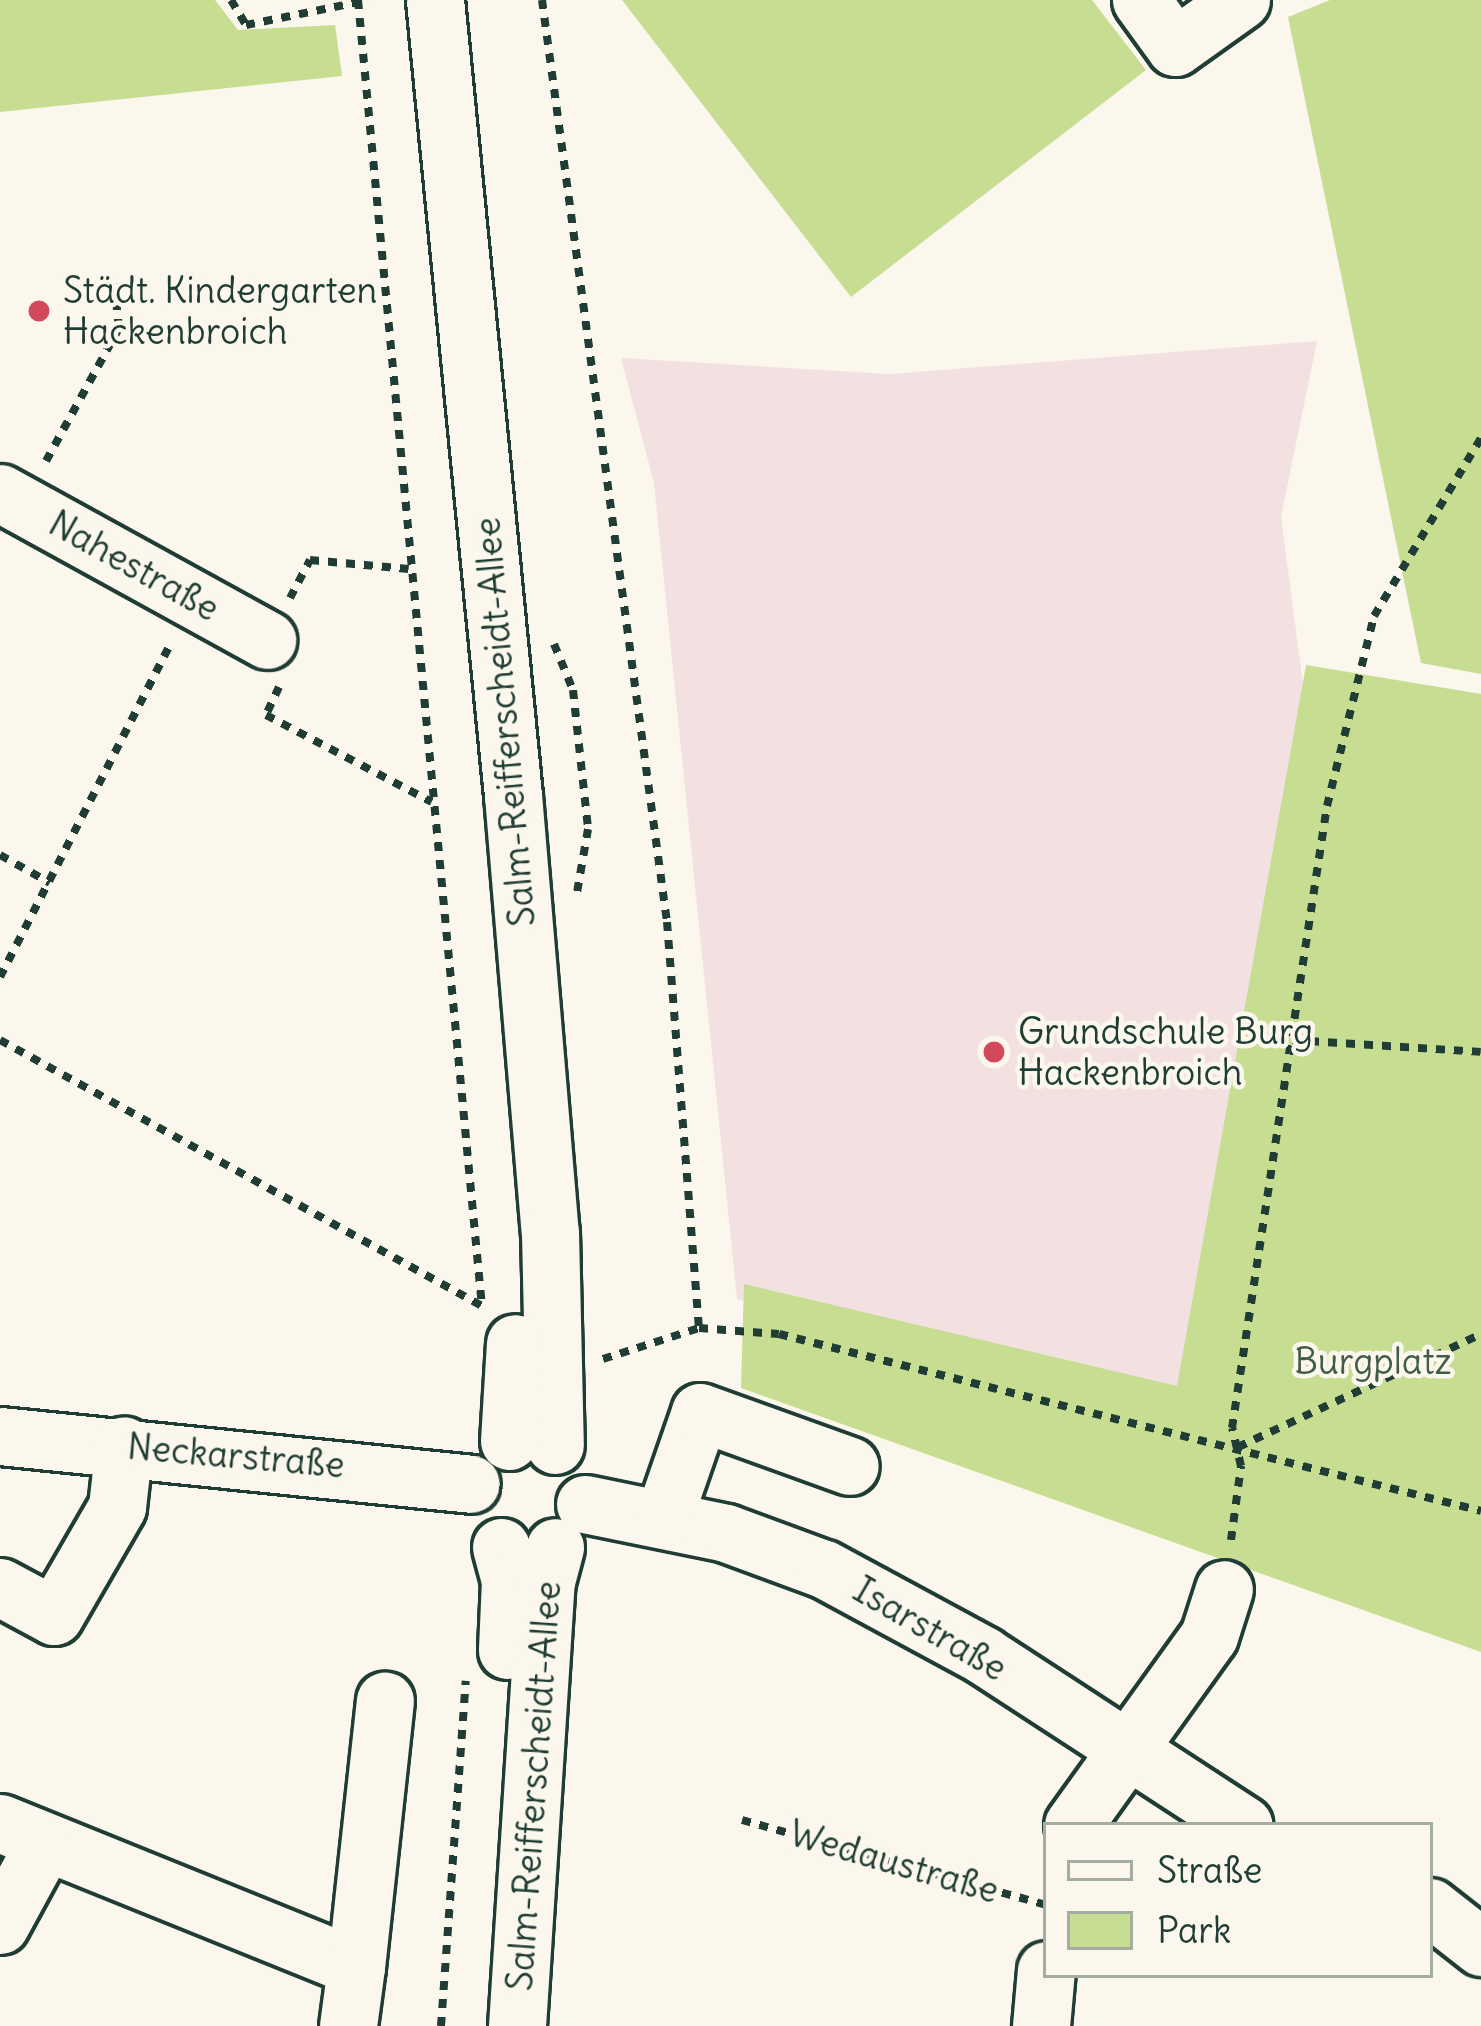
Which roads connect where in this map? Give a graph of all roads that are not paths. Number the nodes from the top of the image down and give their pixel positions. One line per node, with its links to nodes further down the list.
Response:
1 (435, 0): 8 (street, Salm-Reifferscheidt-Allee)
2 (1141, 0): 3 (street)
3 (1241, 0)
4 (371, 1): 8 (street, Salm-Reifferscheidt-Allee)
5 (11, 498): 6 (street, Nahestraße)
6 (267, 640)
7 (0, 1436): 9 (street, Neckarstraße)
8 (532, 1443): 11 (street); 13 (street)
9 (124, 1445): 11 (street, Neckarstraße); 14 (street)
10 (850, 1466): 12 (street)
11 (471, 1484): 13 (street)
12 (663, 1519): 13 (street, Isarstraße); 17 (street, Isarstraße)
13 (547, 1533): 27 (street, Salm-Reifferscheidt-Allee); 28 (street, Salm-Reifferscheidt-Allee)
14 (0, 1587)
15 (1224, 1589): 17 (street)
16 (386, 1701): 24 (street)
17 (1124, 1748): 18 (street); 19 (street, Isarstraße)
18 (1075, 1822)
19 (1239, 1822)
20 (21, 1835): 22 (street); 24 (street)
21 (1433, 1909): 23 (street)
22 (0, 1925)
23 (1481, 1947)
24 (356, 1967): 26 (street)
25 (1045, 1978): 29 (street)
26 (348, 2026)
27 (482, 2026)
28 (517, 2026)
29 (1041, 2026)

